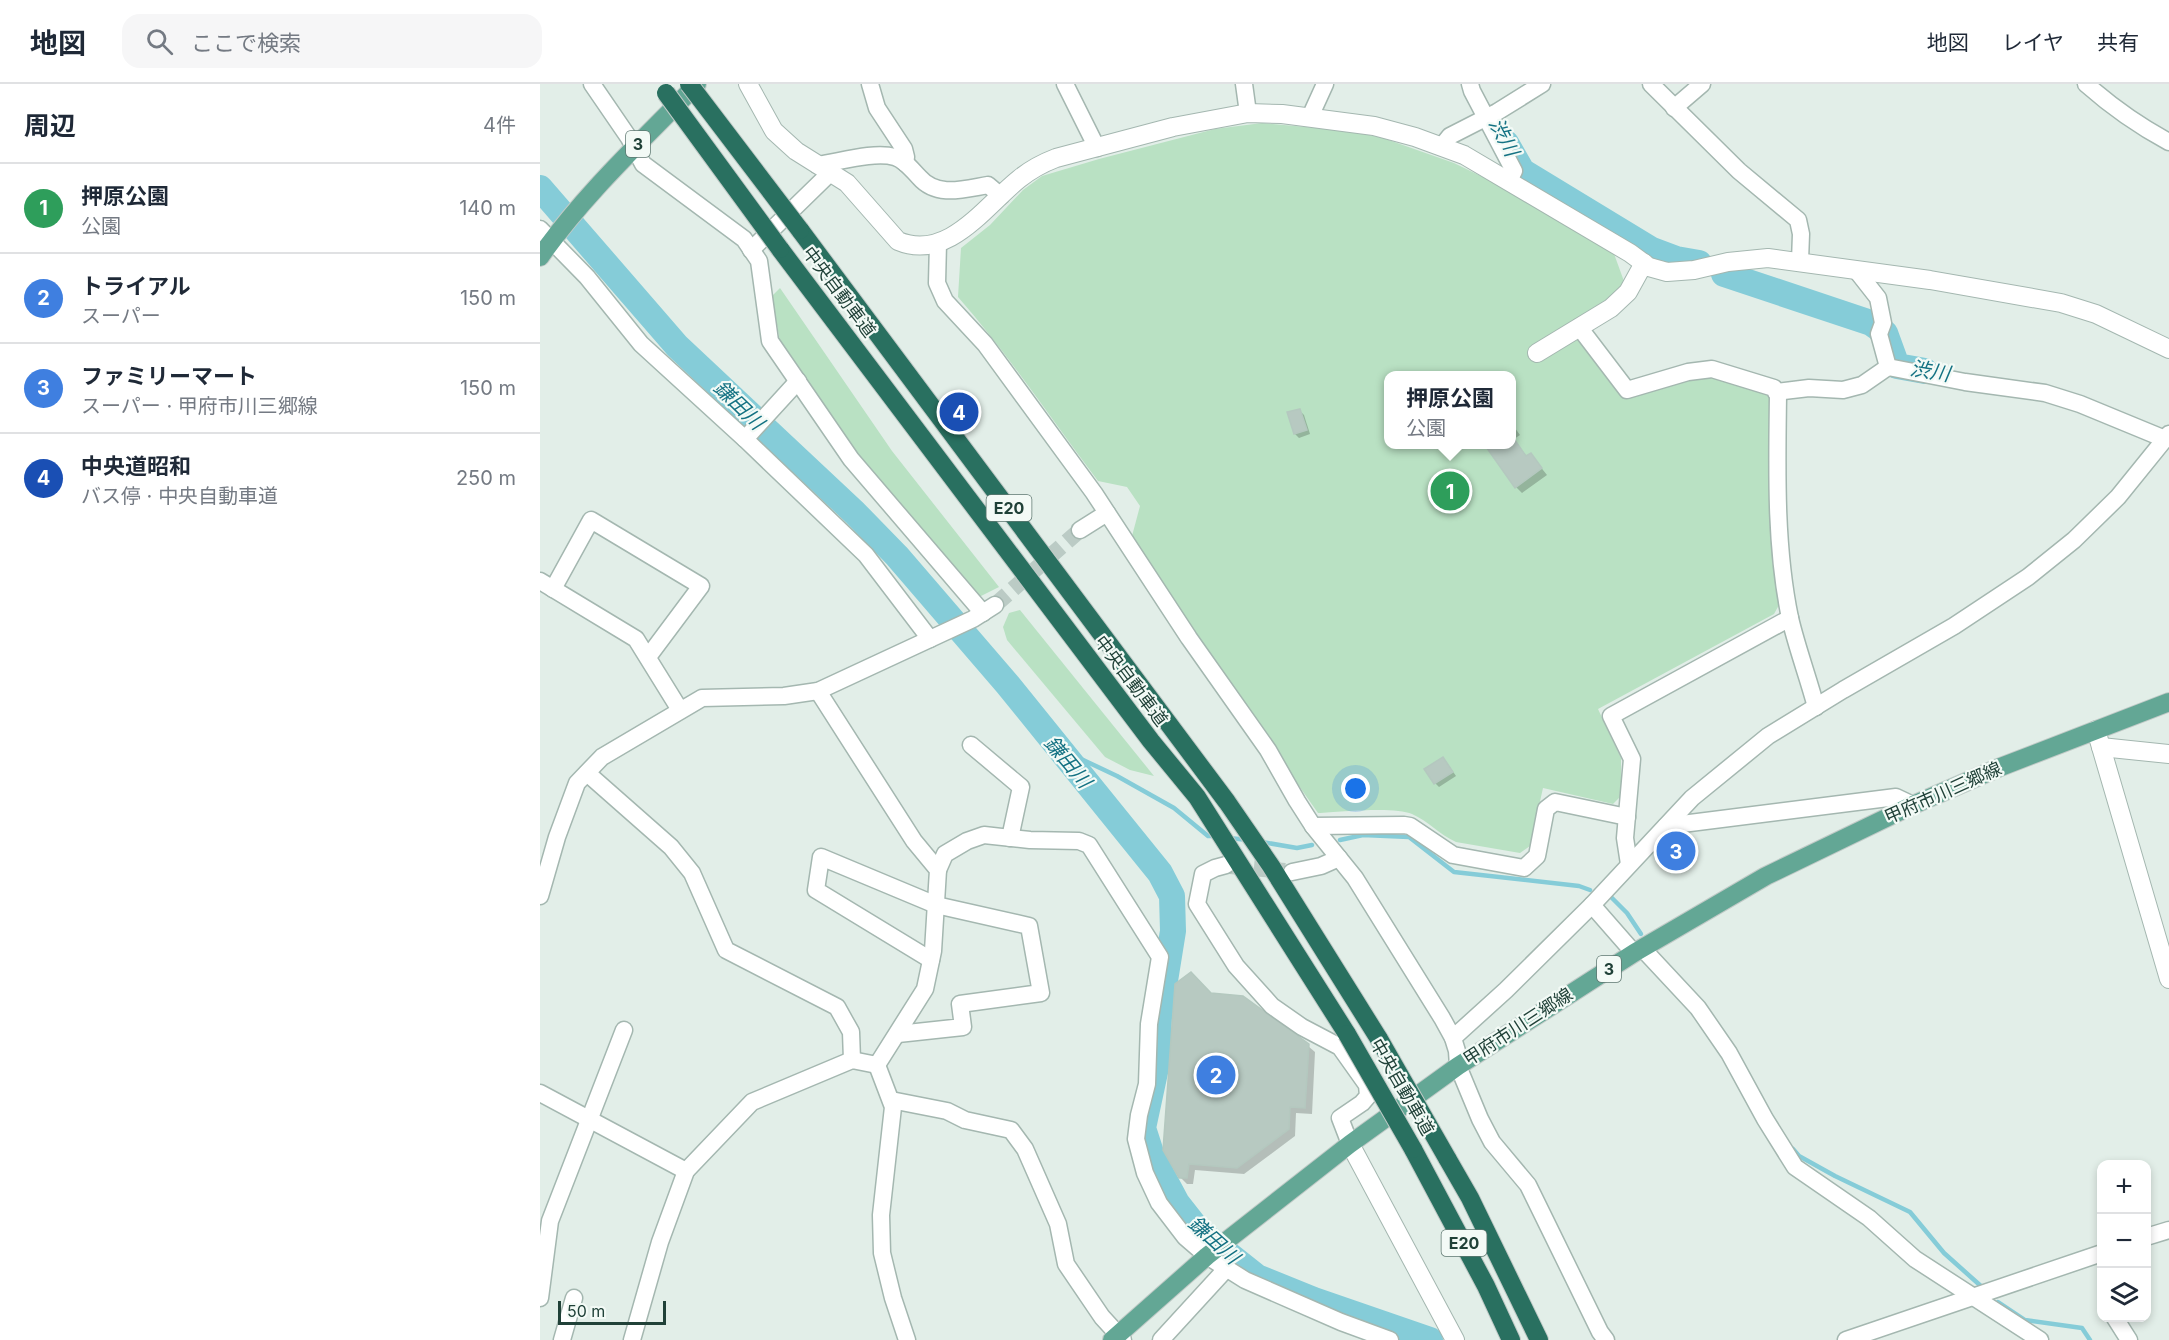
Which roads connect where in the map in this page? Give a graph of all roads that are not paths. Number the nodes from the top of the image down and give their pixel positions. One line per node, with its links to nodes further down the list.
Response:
1 (592, 84): 22 (street)
2 (689, 84): 101 (highway, 中央自動車道 / E20, bridge)
3 (697, 84): 22 (main road, 3)
4 (748, 84): 24 (street)
5 (870, 84): 23 (street)
6 (1065, 84): 21 (street)
7 (1244, 84): 16 (street)
8 (1325, 84): 18 (street)
9 (1470, 84): 17 (street)
10 (1542, 84): 17 (street)
11 (1651, 84): 15 (street)
12 (1702, 84): 15 (street)
13 (2086, 84): 19 (street)
14 (663, 88): 63 (highway, 中央自動車道 / E20, bridge)
15 (1674, 108): 31 (street)
16 (1248, 113): 18 (street); 21 (street)
17 (1489, 115): 20 (street); 25 (street)
18 (1310, 117): 20 (street)
19 (2169, 142)
20 (1442, 146): 25 (street)
21 (1097, 148): 26 (street)
22 (634, 149): 27 (main road, 3); 29 (street)
23 (904, 163): 24 (street); 26 (street)
24 (823, 169): 28 (street); 29 (street)
25 (1509, 181): 32 (street)
26 (1001, 196): 28 (street)
27 (549, 235): 30 (main road, 3); 41 (street)
28 (938, 243): 42 (street)
29 (751, 250): 38 (street)
30 (540, 257)
31 (1800, 261): 32 (street); 33 (street)
32 (1644, 263): 34 (street)
33 (1856, 270): 35 (street); 37 (street)
34 (1580, 327): 36 (street); 39 (street)
35 (2169, 349)
36 (1537, 353)
37 (1888, 368): 39 (street); 40 (street)
38 (798, 381): 41 (street); 46 (street)
39 (1776, 392): 45 (street)
40 (2168, 437): 50 (street)
41 (746, 439): 46 (street)
42 (1107, 513): 43 (street); 59 (street)
43 (1080, 530)
44 (547, 585): 47 (street); 47 (street)
45 (1790, 618): 50 (street); 58 (street)
46 (934, 637): 48 (street)
47 (648, 657): 51 (street)
48 (818, 691): 51 (street); 65 (street)
49 (2169, 702): 52 (main road, 甲府市川三郷線 / 3)
50 (1816, 706): 60 (street)
51 (681, 710): 56 (street)
52 (2096, 730): 54 (street); 57 (main road, 甲府市川三郷線 / 3)
53 (970, 745): 61 (street)
54 (2102, 747): 55 (street); 72 (street)
55 (2169, 754)
56 (587, 773): 67 (street); 76 (street)
57 (1912, 805): 60 (street); 70 (main road, 甲府市川三郷線 / 3)
58 (1627, 817): 59 (street); 64 (street)
59 (1313, 826): 62 (street)
60 (1666, 826): 64 (street)
61 (1010, 838): 65 (street); 87 (street)
62 (1339, 858): 66 (street); 75 (street)
63 (1232, 863): 82 (street); 100 (highway, 中央自動車道 / E20, bridge)
64 (1629, 864): 69 (street)
65 (938, 870): 68 (street)
66 (1292, 872)
67 (540, 896)
68 (936, 905): 71 (street); 71 (street); 74 (street)
69 (1592, 905): 70 (street); 75 (street)
70 (1638, 951): 78 (main road, 甲府市川三郷線 / 3); 89 (street)
71 (931, 960): 74 (street)
72 (2169, 979)
73 (624, 1030): 81 (street)
74 (898, 1034): 77 (street)
75 (1453, 1038): 78 (street)
76 (852, 1059): 77 (street); 83 (street)
77 (877, 1065): 80 (street)
78 (1458, 1065): 82 (main road, 甲府市川三郷線 / 3); 102 (street)
79 (540, 1093): 81 (street)
80 (891, 1100): 93 (street); 97 (street)
81 (590, 1120): 83 (street); 90 (street)
82 (1350, 1144): 87 (main road, 甲府市川三郷線 / 3); 94 (street)
83 (686, 1171): 96 (street)
84 (2169, 1230): 85 (street)
85 (2151, 1235)
86 (2097, 1255): 89 (street)
87 (1207, 1256): 88 (street); 93 (main road, 甲府市川三郷線 / 3)
88 (1227, 1269): 98 (street); 99 (street)
89 (1974, 1297): 103 (street); 104 (street)
90 (540, 1298)
91 (574, 1298): 95 (street)
92 (2118, 1322): 105 (street)
93 (1118, 1338)
94 (1454, 1338)
95 (562, 1340)
96 (632, 1340)
97 (907, 1340)
98 (1161, 1340)
99 (1390, 1340)
100 (1512, 1340)
101 (1539, 1340)
102 (1606, 1340)
103 (1846, 1340)
104 (2040, 1340)
105 (2129, 1340)

